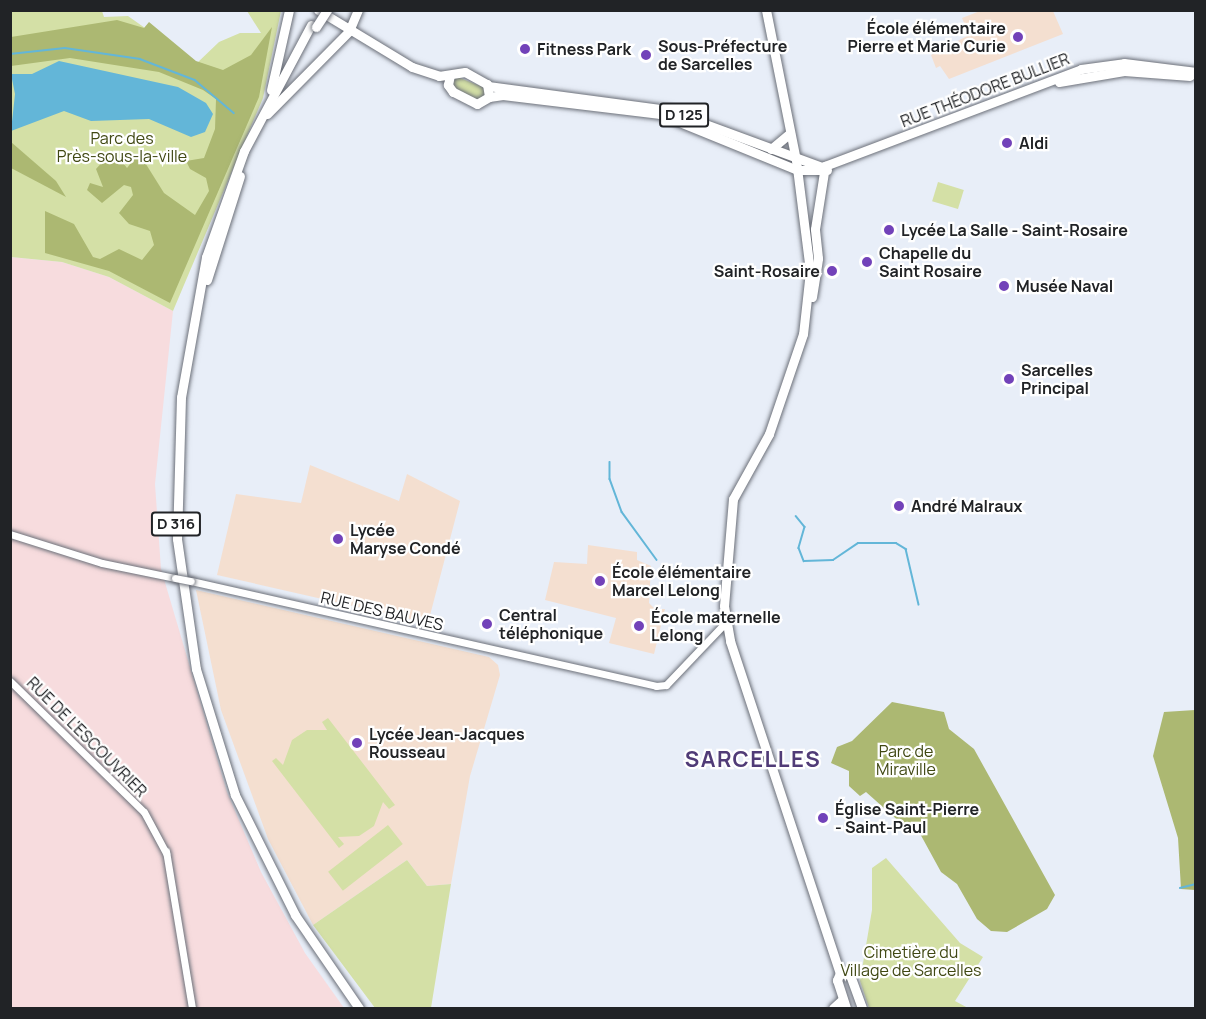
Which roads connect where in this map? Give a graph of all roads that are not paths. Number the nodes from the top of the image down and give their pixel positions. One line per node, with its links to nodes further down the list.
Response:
1 (289, 10): 15 (main road)
2 (320, 10): 6 (main road, D 316); 7 (main road)
3 (327, 10): 6 (main road, D 316, bridge)
4 (358, 10): 7 (main road)
5 (766, 10): 17 (main road)
6 (314, 26): 15 (main road, D 316); 16 (main road, D 316)
7 (349, 31): 9 (main road); 16 (main road)
8 (1196, 72): 20 (main road, RUE THÉODORE BULLIER)
9 (431, 75): 10 (main road); 12 (main road)
10 (450, 75): 12 (main road); 13 (main road)
11 (1196, 77): 20 (main road, RUE THÉODORE BULLIER)
12 (448, 85): 14 (main road)
13 (488, 86): 14 (main road); 18 (main road, D 125)
14 (489, 98): 19 (main road, D 125)
15 (270, 99): 28 (main road, D 316)
16 (267, 114): 29 (main road, D 316)
17 (790, 133): 18 (main road); 19 (main road)
18 (771, 149): 19 (main road, D 125)
19 (797, 165): 20 (main road, D 125); 21 (main road)
20 (825, 168): 21 (main road)
21 (805, 316): 23 (main road)
22 (10, 534): 23 (street, RUE DES BAUVES, bridge)
23 (726, 623): 25 (main road)
24 (10, 681): 27 (street, RUE DE L'ESCOUVRIER)
25 (840, 973): 26 (main road); 31 (main road)
26 (844, 1004): 30 (main road)
27 (192, 1008)
28 (359, 1008)
29 (365, 1008)
30 (833, 1008)
31 (862, 1008)

